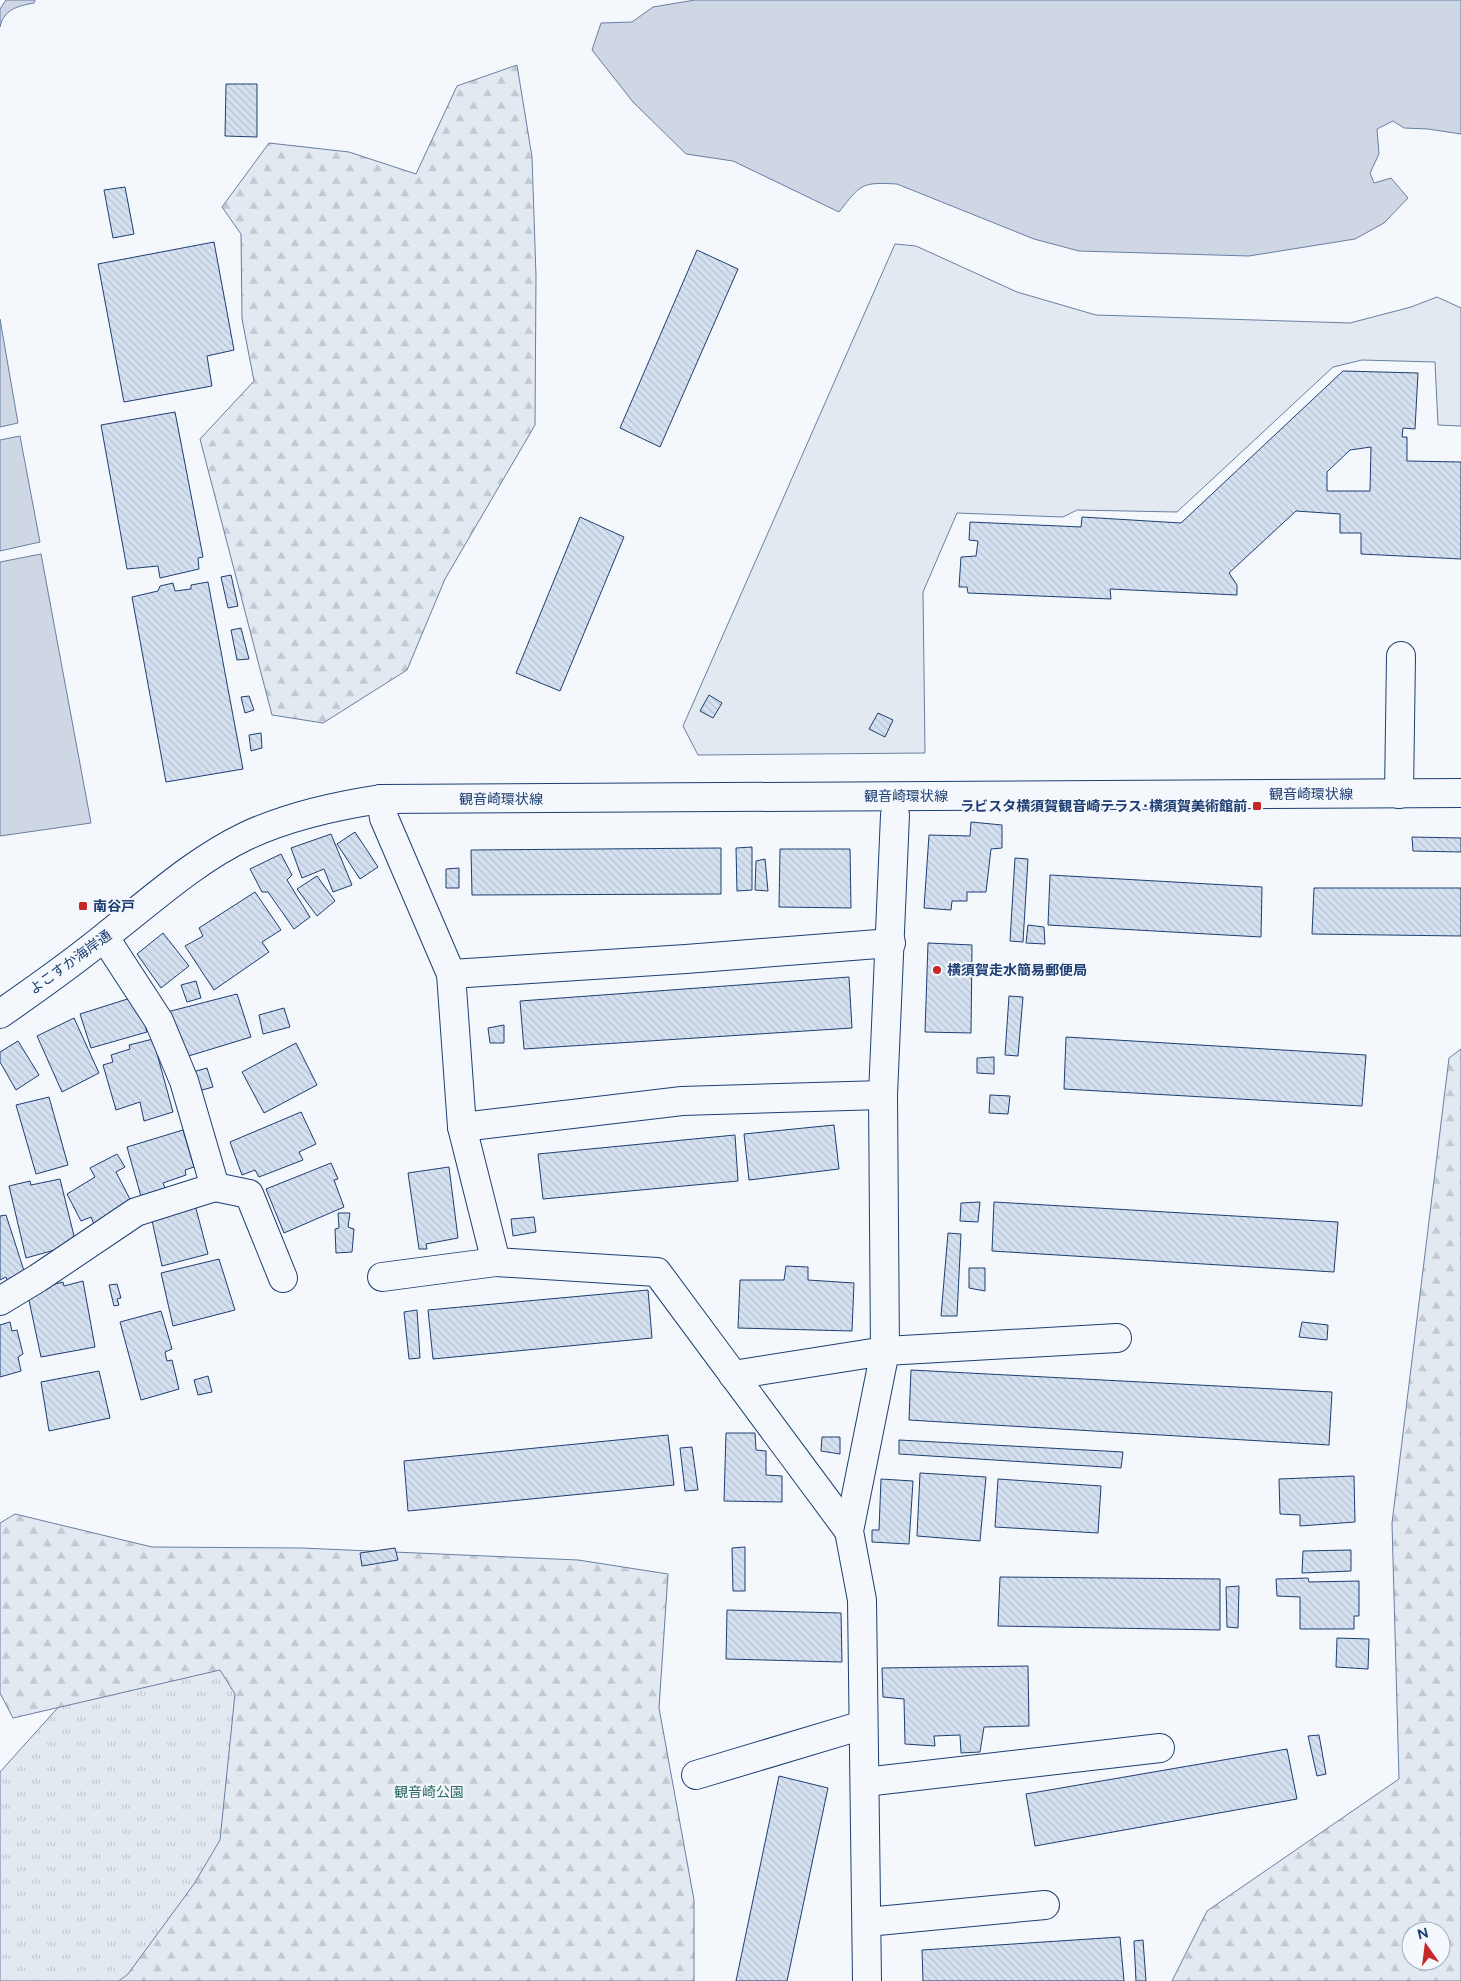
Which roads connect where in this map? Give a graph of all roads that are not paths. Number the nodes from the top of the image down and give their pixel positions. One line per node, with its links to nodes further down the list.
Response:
1 (1401, 656): 2 (main road)
2 (1399, 794): 3 (main road, 観音崎環状線); 4 (main road, 観音崎環状線)
3 (1461, 794)
4 (381, 799): 6 (main road, よこすか海岸通); 8 (main road)
5 (895, 815): 7 (main road)
6 (105, 938): 9 (main road, よこすか海岸通); 12 (main road)
7 (891, 943): 8 (main road); 10 (main road)
8 (451, 974): 11 (main road)
9 (0, 1014)
10 (883, 1095): 11 (main road); 18 (main road)
11 (462, 1127): 13 (main road)
12 (215, 1186): 14 (main road); 16 (main road)
13 (496, 1262): 15 (main road); 19 (main road)
14 (283, 1278)
15 (382, 1278)
16 (0, 1301)
17 (1117, 1338): 18 (main road)
18 (885, 1351): 19 (main road); 20 (main road)
19 (733, 1375): 20 (main road)
20 (849, 1531): 21 (main road)
21 (864, 1725): 23 (main road); 24 (main road)
22 (1160, 1748): 24 (main road)
23 (696, 1775)
24 (865, 1782): 26 (main road)
25 (1045, 1905): 26 (main road)
26 (867, 1922): 27 (main road)
27 (867, 1981)

